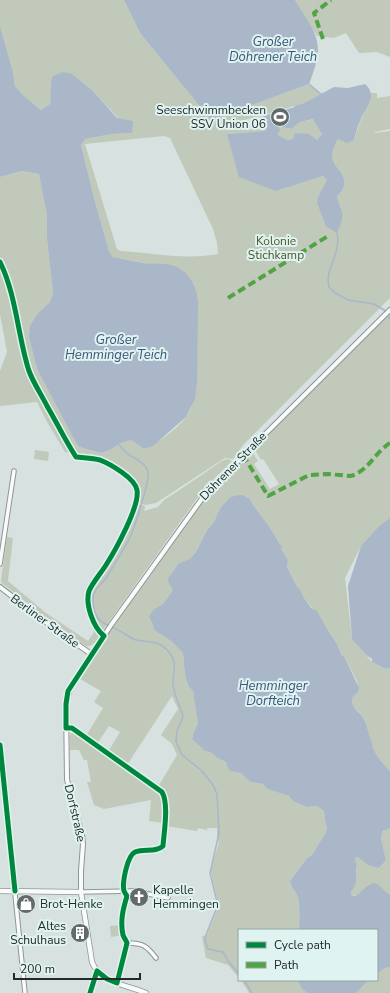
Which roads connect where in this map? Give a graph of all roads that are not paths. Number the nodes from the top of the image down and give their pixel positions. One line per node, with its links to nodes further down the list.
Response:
1 (390, 310): 5 (street, Döhrener Straße)
2 (14, 471): 3 (street)
3 (0, 564)
4 (0, 587): 5 (street, Berliner Straße)
5 (91, 654): 13 (street, Dorfstraße)
6 (0, 745): 8 (street)
7 (0, 789): 8 (street)
8 (5, 789): 11 (street)
9 (164, 825): 12 (street)
10 (0, 891): 11 (main road)
11 (15, 891): 13 (main road); 18 (street)
12 (124, 891): 13 (street); 14 (street)
13 (81, 892): 16 (main road, Dorfstraße)
14 (168, 898)
15 (156, 958): 17 (street)
16 (97, 972): 17 (main road); 19 (street)
17 (117, 983): 20 (main road)
18 (25, 993)
19 (90, 993)
20 (146, 993)

